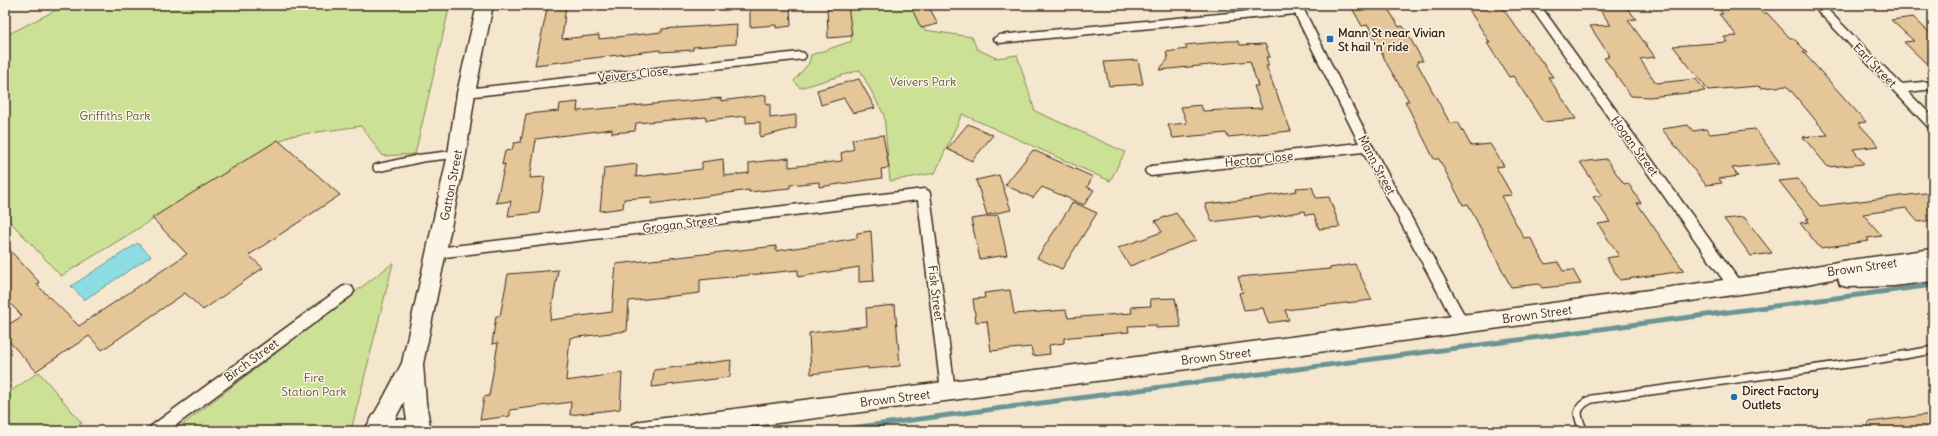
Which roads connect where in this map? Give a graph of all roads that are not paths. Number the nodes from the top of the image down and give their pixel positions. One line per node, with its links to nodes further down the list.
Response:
1 (485, 5): 9 (street, Gatton Street)
2 (1534, 5): 20 (street, Hogan Street)
3 (1817, 5): 8 (street, Earl Street)
4 (1297, 8): 5 (street); 11 (street, Mann Street)
5 (999, 39)
6 (800, 56): 9 (street, Veivers Close)
7 (1933, 85): 8 (street)
8 (1898, 89): 10 (street, Earl Street)
9 (466, 93): 12 (street, Gatton Street)
10 (1933, 125)
11 (1367, 147): 14 (street, Hector Close); 22 (street, Mann Street)
12 (457, 154): 13 (lane); 16 (street, Gatton Street)
13 (376, 168)
14 (1151, 171)
15 (924, 194): 16 (street, Grogan Street); 25 (street, Fisk Street)
16 (437, 253): 24 (street, Gatton Street)
17 (1933, 257): 19 (street, Brown Street)
18 (1933, 273): 19 (street, Brown Street)
19 (1792, 279): 20 (street, Brown Street)
20 (1736, 287): 22 (street, Brown Street)
21 (347, 290): 26 (street, Birch Street)
22 (1462, 324): 25 (street, Brown Street)
23 (1933, 350): 32 (lane)
24 (412, 364): 27 (street); 30 (street)
25 (948, 391): 31 (street, Brown Street)
26 (156, 431)
27 (375, 431)
28 (383, 431): 29 (street)
29 (415, 431)
30 (420, 431)
31 (641, 431)
32 (1584, 431)

